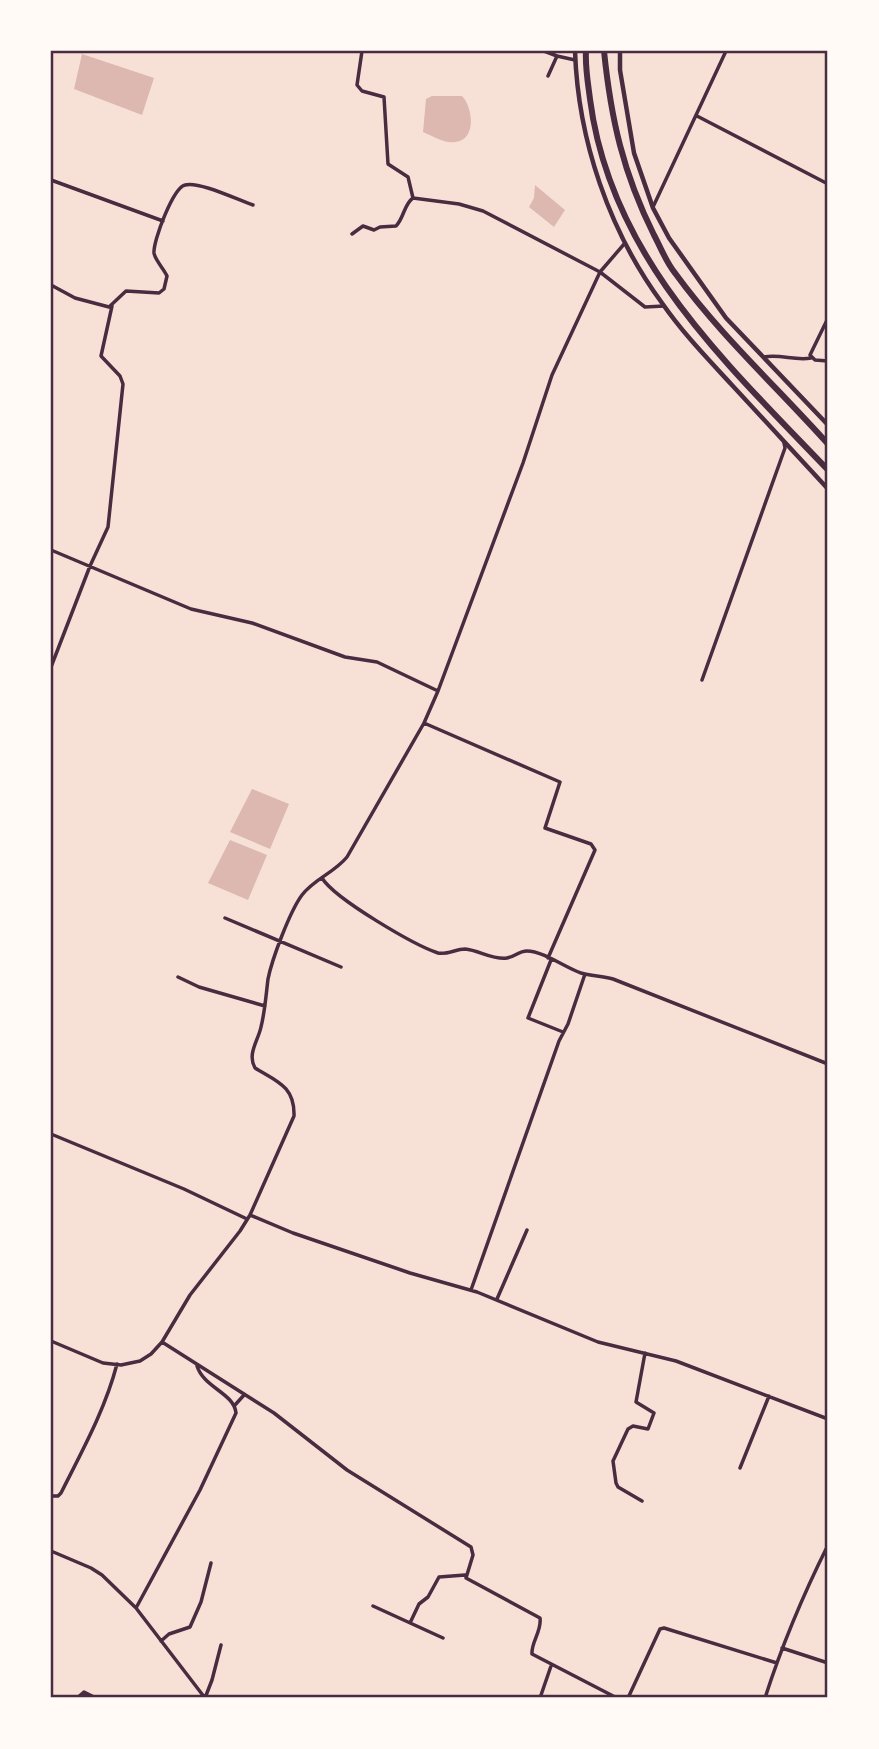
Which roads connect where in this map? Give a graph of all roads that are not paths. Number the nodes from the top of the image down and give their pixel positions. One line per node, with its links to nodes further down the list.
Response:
1 (362, 51): 14 (street)
2 (544, 51): 8 (street)
3 (575, 51): 9 (street)
4 (586, 51): 31 (highway)
5 (604, 51): 30 (highway)
6 (620, 51): 16 (street)
7 (726, 51): 11 (street)
8 (557, 56): 9 (street); 10 (street)
9 (575, 60): 19 (street)
10 (548, 76)
11 (697, 116): 13 (street); 16 (street)
12 (51, 180): 17 (street)
13 (828, 184)
14 (413, 198): 18 (street); 20 (street)
15 (253, 205): 17 (street)
16 (653, 208): 25 (street)
17 (163, 221): 22 (street)
18 (352, 234)
19 (625, 243): 20 (street); 23 (street)
20 (600, 272): 23 (street); 37 (street)
21 (51, 285): 22 (street)
22 (112, 306): 34 (street)
23 (664, 306): 29 (street)
24 (828, 318): 26 (street)
25 (765, 357): 26 (street); 28 (street)
26 (811, 358): 27 (street)
27 (828, 361)
28 (828, 425)
29 (783, 441): 32 (street); 36 (street)
30 (828, 444)
31 (828, 470)
32 (828, 489)
33 (51, 550): 34 (street)
34 (90, 566): 35 (street); 37 (street)
35 (51, 667)
36 (702, 681)
37 (438, 691): 38 (street)
38 (424, 723): 39 (street); 42 (street)
39 (322, 878): 41 (street); 42 (street)
40 (225, 918): 41 (street)
41 (281, 941): 43 (street); 46 (street)
42 (549, 959): 44 (street); 47 (street)
43 (341, 967)
44 (585, 974): 47 (street); 48 (street)
45 (178, 977): 46 (street)
46 (265, 1006): 50 (street)
47 (563, 1032): 52 (street)
48 (828, 1064)
49 (51, 1134): 50 (street)
50 (248, 1217): 52 (street); 55 (street)
51 (527, 1230): 53 (street)
52 (471, 1290): 53 (street)
53 (497, 1300): 56 (street)
54 (51, 1342): 57 (street)
55 (162, 1342): 57 (street); 58 (street)
56 (645, 1353): 60 (street); 65 (street)
57 (117, 1364): 64 (street)
58 (197, 1366): 59 (street); 61 (street)
59 (244, 1395): 61 (street); 69 (street)
60 (769, 1396): 62 (street); 63 (street)
61 (235, 1405): 71 (street)
62 (828, 1419)
63 (740, 1468)
64 (51, 1496)
65 (642, 1501)
66 (828, 1545): 76 (street)
67 (51, 1551): 71 (street)
68 (211, 1563): 74 (street)
69 (465, 1575): 72 (street); 79 (street)
70 (373, 1606): 72 (street)
71 (136, 1608): 74 (street)
72 (410, 1623): 73 (street)
73 (443, 1637)
74 (161, 1641): 82 (street)
75 (221, 1645): 82 (street)
76 (782, 1648): 77 (street); 78 (street)
77 (777, 1663): 85 (street); 86 (street)
78 (828, 1663)
79 (551, 1666): 83 (street); 84 (street)
80 (77, 1698): 81 (street)
81 (96, 1698)
82 (205, 1698)
83 (540, 1698)
84 (617, 1698)
85 (628, 1698)
86 (765, 1698)

